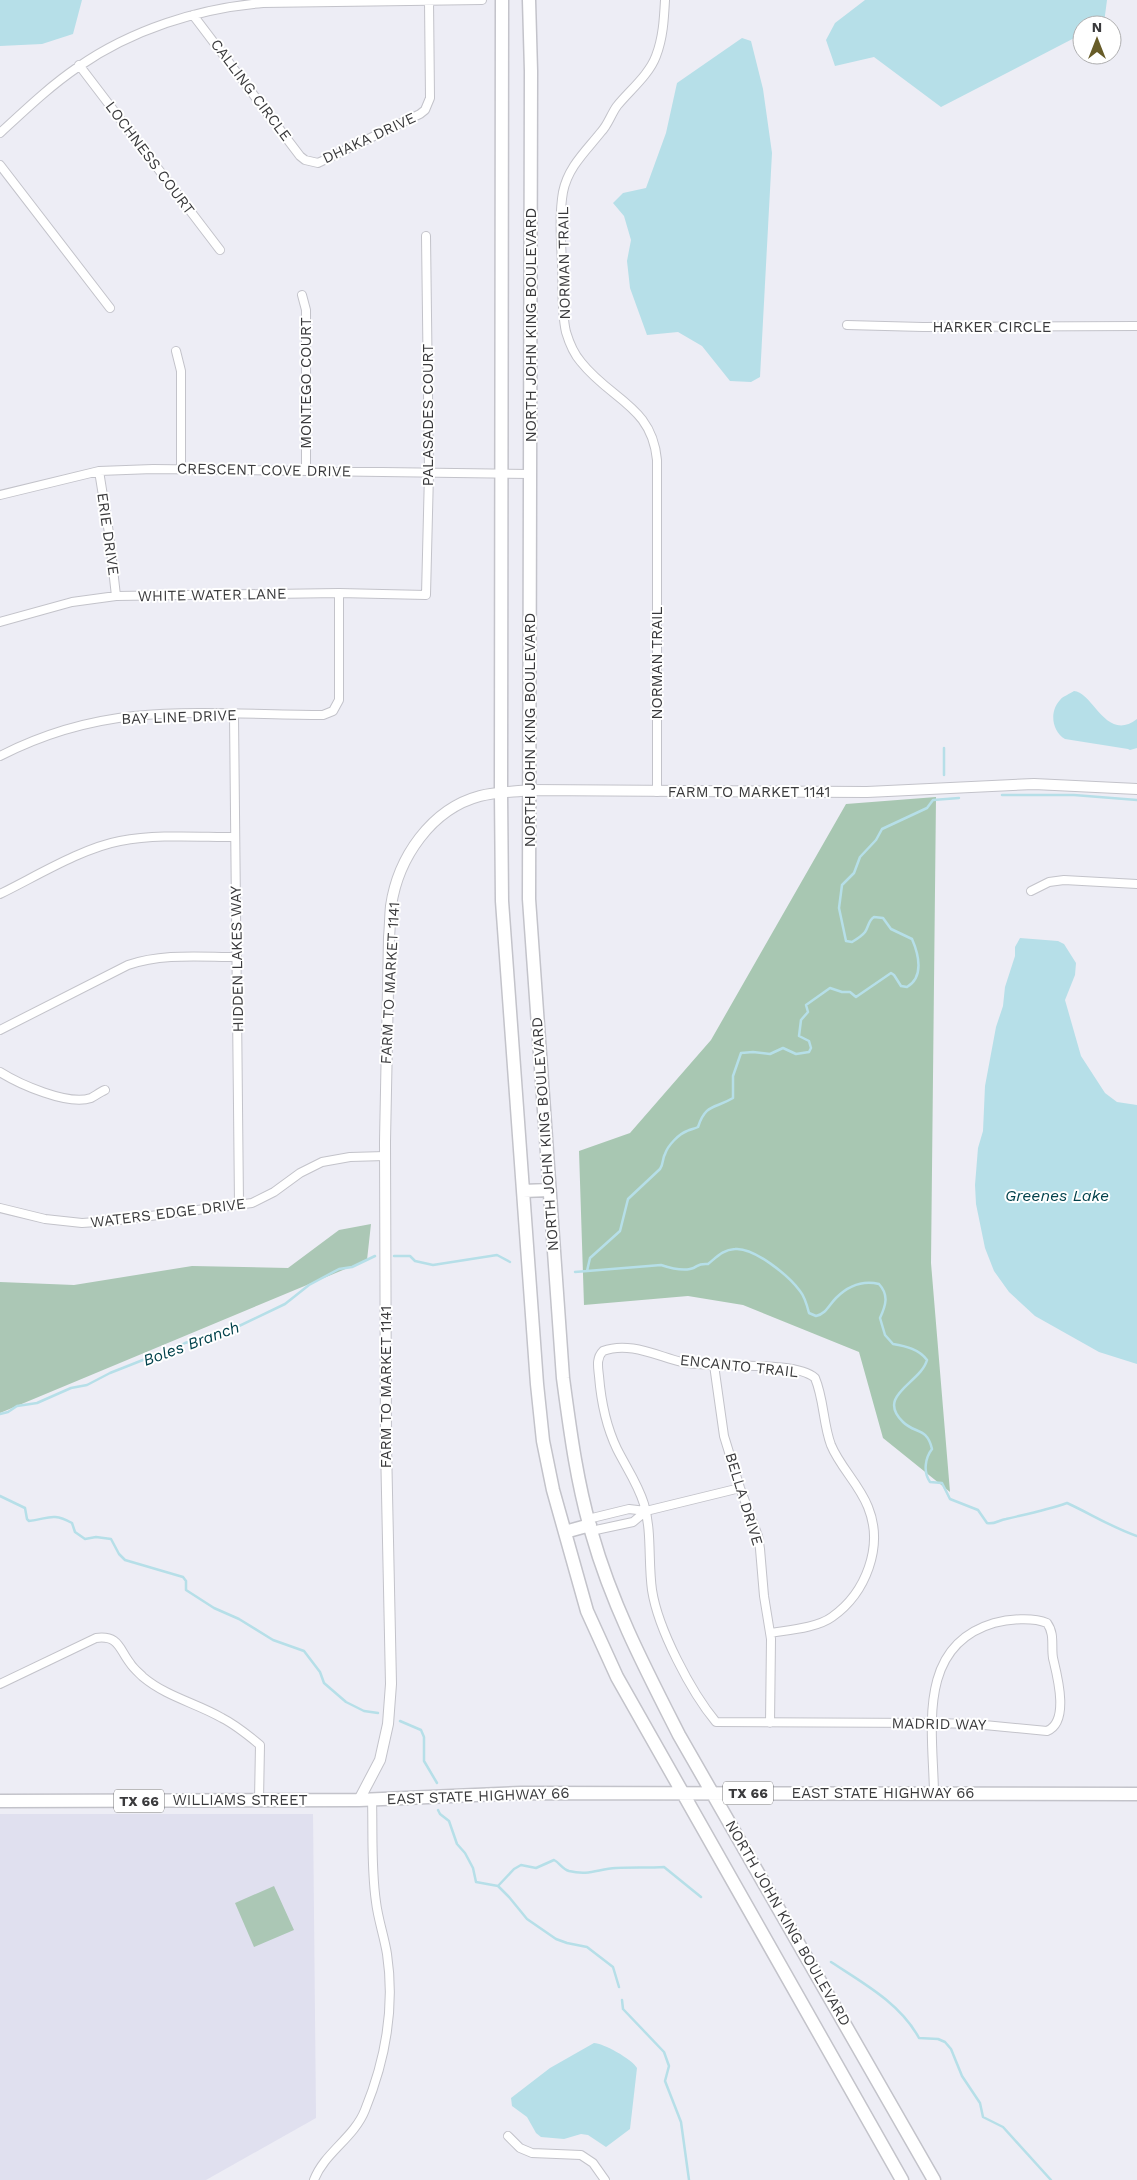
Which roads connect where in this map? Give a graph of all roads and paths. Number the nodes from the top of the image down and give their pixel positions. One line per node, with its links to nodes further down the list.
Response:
1 (482, 0): 5 (street)
2 (502, 0): 22 (main road, NORTH JOHN KING BOULEVARD)
3 (529, 0): 23 (main road, NORTH JOHN KING BOULEVARD)
4 (665, 0): 33 (street, NORMAN TRAIL)
5 (429, 1): 6 (street); 9 (street, DHAKA DRIVE)
6 (194, 15): 7 (street); 9 (street, CALLING CIRCLE)
7 (79, 66): 8 (street); 12 (street, LOCHNESS COURT)
8 (0, 133)
9 (311, 162)
10 (0, 165): 14 (street)
11 (426, 236): 21 (street, PALASADES COURT)
12 (220, 250)
13 (302, 295): 20 (street, MONTEGO COURT)
14 (110, 308)
15 (846, 325): 16 (street, HARKER CIRCLE)
16 (1137, 326)
17 (176, 351): 18 (street)
18 (181, 469): 19 (street, CRESCENT COVE DRIVE); 20 (street, CRESCENT COVE DRIVE)
19 (98, 471): 24 (street, CRESCENT COVE DRIVE); 27 (street, ERIE DRIVE)
20 (306, 471): 21 (street, CRESCENT COVE DRIVE)
21 (429, 473): 22 (street, CRESCENT COVE DRIVE); 26 (street, PALASADES COURT)
22 (503, 474): 23 (street, CRESCENT COVE DRIVE); 34 (main road, NORTH JOHN KING BOULEVARD)
23 (530, 474): 32 (main road, NORTH JOHN KING BOULEVARD)
24 (0, 495)
25 (339, 593): 26 (street, WHITE WATER LANE); 27 (street, WHITE WATER LANE); 29 (street, BAY LINE DRIVE)
26 (426, 594)
27 (116, 596): 28 (street, WHITE WATER LANE)
28 (0, 622)
29 (234, 715): 30 (street, BAY LINE DRIVE); 35 (street, HIDDEN LAKES WAY)
30 (0, 756)
31 (1137, 789): 33 (street, FARM TO MARKET 1141)
32 (530, 790): 33 (street, FARM TO MARKET 1141); 34 (street, FARM TO MARKET 1141); 44 (main road, NORTH JOHN KING BOULEVARD)
33 (657, 792)
34 (501, 793): 43 (street, FARM TO MARKET 1141); 45 (main road, NORTH JOHN KING BOULEVARD)
35 (235, 837): 38 (street); 39 (street, HIDDEN LAKES WAY)
36 (1137, 884): 37 (street)
37 (1031, 891)
38 (0, 894)
39 (237, 957): 40 (street); 46 (street, HIDDEN LAKES WAY)
40 (0, 1030)
41 (0, 1072): 42 (street)
42 (104, 1090)
43 (386, 1156): 46 (street, WATERS EDGE DRIVE); 61 (street, FARM TO MARKET 1141)
44 (549, 1190): 45 (main road); 51 (main road, NORTH JOHN KING BOULEVARD)
45 (523, 1191): 52 (main road, NORTH JOHN KING BOULEVARD)
46 (239, 1204): 47 (street, WATERS EDGE DRIVE)
47 (0, 1208)
48 (714, 1365): 49 (street, BELLA DRIVE); 50 (street, ENCANTO TRAIL); 53 (street, ENCANTO TRAIL)
49 (740, 1488): 50 (street); 53 (street, BELLA DRIVE)
50 (646, 1511): 51 (street); 51 (street); 55 (street, MADRID WAY)
51 (590, 1525): 52 (main road); 58 (main road, NORTH JOHN KING BOULEVARD)
52 (565, 1532): 57 (main road, NORTH JOHN KING BOULEVARD)
53 (770, 1633): 55 (street, BELLA DRIVE)
54 (0, 1684): 62 (street)
55 (770, 1723): 56 (street, MADRID WAY)
56 (933, 1723): 56 (street, MADRID WAY); 59 (street)
57 (682, 1793): 58 (main road, EAST STATE HIGHWAY 66 / TX 66); 61 (main road, EAST STATE HIGHWAY 66 / TX 66); 67 (main road, NORTH JOHN KING BOULEVARD)
58 (714, 1793): 59 (main road, EAST STATE HIGHWAY 66 / TX 66); 68 (main road, NORTH JOHN KING BOULEVARD)
59 (934, 1793): 60 (main road, EAST STATE HIGHWAY 66 / TX 66)
60 (1137, 1794)
61 (366, 1799): 62 (main road, WILLIAMS STREET / TX 66); 65 (street)
62 (259, 1800): 63 (main road, WILLIAMS STREET / TX 66)
63 (0, 1801)
64 (508, 2136): 66 (street)
65 (314, 2180)
66 (605, 2180)
67 (902, 2180)
68 (934, 2180)

